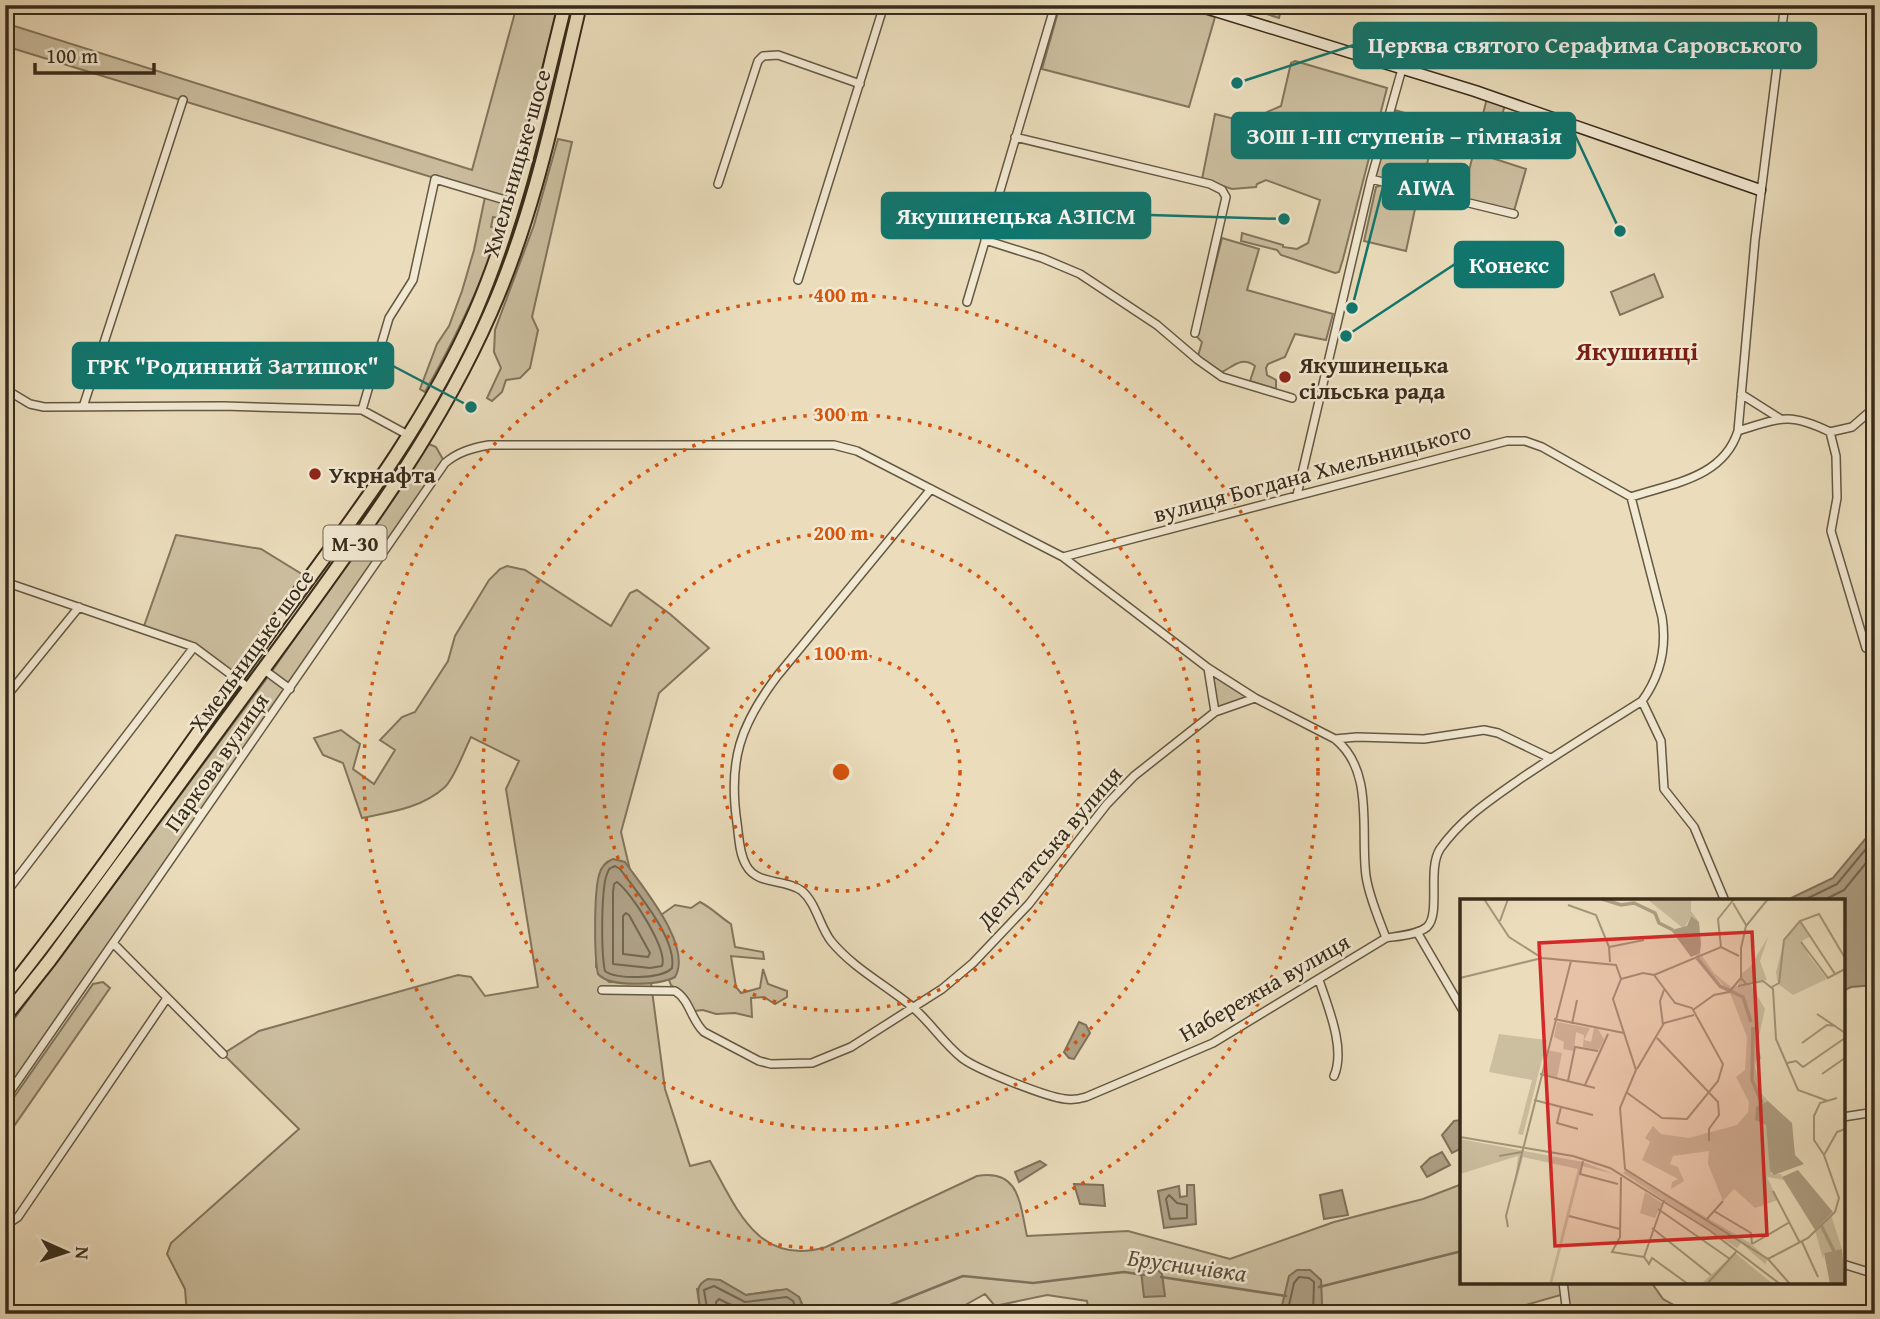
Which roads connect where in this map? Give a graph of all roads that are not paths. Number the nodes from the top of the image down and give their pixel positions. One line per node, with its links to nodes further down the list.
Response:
1 (565, 5): 14 (highway, Хмельницьке шосе / М-30)
2 (580, 5): 30 (highway, Хмельницьке шосе / М-30)
3 (884, 5): 8 (street)
4 (1055, 5): 10 (street)
5 (1196, 5): 7 (street)
6 (1785, 7): 13 (street)
7 (1402, 69): 11 (street); 13 (street)
8 (859, 83): 12 (street); 17 (street)
9 (183, 100): 23 (street)
10 (1015, 137): 16 (street); 19 (street)
11 (1371, 179): 15 (street); 32 (street)
12 (718, 184)
13 (1760, 190): 21 (street)
14 (515, 203): 25 (street); 29 (highway, Хмельницьке шосе / М-30)
15 (1514, 214)
16 (985, 240): 18 (street); 22 (street)
17 (798, 280)
18 (967, 302)
19 (1195, 333)
20 (5, 389): 23 (street)
21 (1741, 394): 26 (street); 27 (street)
22 (1292, 398)
23 (83, 407): 25 (street)
24 (1875, 407): 28 (street)
25 (362, 410): 29 (street)
26 (1779, 418): 27 (street); 28 (street)
27 (1738, 431): 33 (street)
28 (1830, 432): 38 (street)
29 (408, 435): 30 (highway); 41 (highway, Хмельницьке шосе / М-30)
30 (422, 444): 40 (highway, Хмельницьке шосе / М-30)
31 (932, 489): 34 (street); 43 (street, Паркова вулиця); 60 (street)
32 (1297, 495): 33 (street, вулиця Богдана Хмельницького); 34 (street, вулиця Богдана Хмельницького)
33 (1631, 498): 46 (street)
34 (1063, 557): 39 (street)
35 (5, 582): 36 (street)
36 (79, 607): 37 (street); 44 (street)
37 (194, 647): 41 (street); 50 (street)
38 (1867, 648)
39 (1208, 668): 45 (street); 47 (street)
40 (263, 669): 42 (highway, Хмельницьке шосе / М-30); 43 (street)
41 (237, 678): 42 (street); 57 (highway, Хмельницьке шосе / М-30)
42 (249, 688): 61 (highway, Хмельницьке шосе / М-30)
43 (290, 689): 54 (street, Паркова вулиця)
44 (5, 698)
45 (1255, 698): 47 (street, Депутатська вулиця); 48 (street)
46 (1642, 701): 49 (street); 51 (street)
47 (1215, 712): 60 (street, Депутатська вулиця)
48 (1335, 738): 49 (street); 53 (street)
49 (1550, 758): 52 (street)
50 (5, 894)
51 (1724, 899)
52 (1417, 932): 53 (street); 59 (street)
53 (1386, 938): 55 (street, Набережна вулиця)
54 (114, 944): 58 (street); 64 (street, Паркова вулиця)
55 (1318, 980): 60 (street, Набережна вулиця); 63 (street)
56 (602, 990): 60 (street, Депутатська вулиця)
57 (5, 995)
58 (167, 998): 62 (street); 67 (street)
59 (1460, 1006)
60 (913, 1007)
61 (5, 1017)
62 (223, 1054)
63 (1334, 1076)
64 (5, 1099)
65 (1875, 1112): 66 (street)
66 (1845, 1116)
67 (5, 1223)
68 (1845, 1265): 69 (street)
69 (1875, 1274)
70 (1563, 1284): 71 (street)
71 (1567, 1314)

